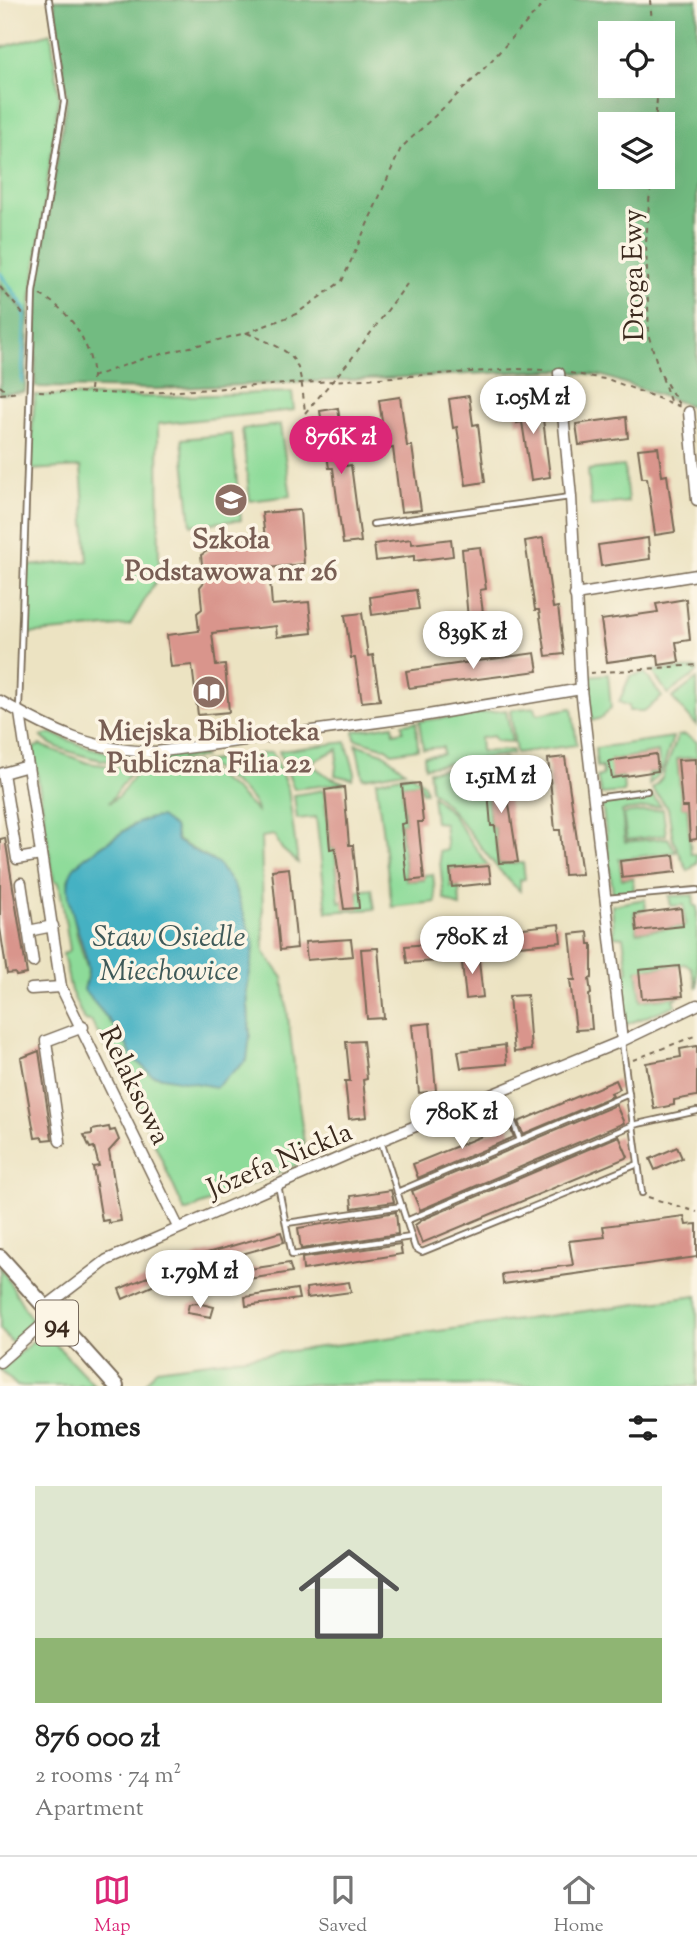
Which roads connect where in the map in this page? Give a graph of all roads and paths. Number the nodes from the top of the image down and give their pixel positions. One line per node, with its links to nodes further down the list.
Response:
1 (49, 0): 8 (lane)
2 (547, 0): 10 (path)
3 (650, 0): 4 (path)
4 (652, 21)
5 (650, 189): 13 (path, Droga Ewy)
6 (407, 284): 16 (path)
7 (0, 287): 9 (path)
8 (33, 292): 9 (lane); 14 (path)
9 (31, 323): 18 (lane)
10 (246, 333): 14 (path); 15 (path)
11 (548, 370): 16 (path)
12 (565, 373): 22 (path); 24 (street)
13 (660, 373): 22 (path); 23 (path, Droga Ewy)
14 (92, 377): 19 (path)
15 (302, 382): 16 (path); 16 (path); 19 (path)
16 (331, 382)
17 (0, 386): 21 (path)
18 (29, 391): 19 (path); 21 (path); 33 (lane)
19 (90, 392)
20 (0, 394): 21 (path)
21 (9, 394)
22 (670, 401): 23 (path)
23 (685, 410): 25 (street)
24 (571, 497): 26 (lane); 28 (street)
25 (697, 499)
26 (373, 524)
27 (697, 575): 28 (street)
28 (576, 595): 30 (street)
29 (697, 665): 30 (path)
30 (579, 674): 31 (street)
31 (581, 689): 33 (street); 36 (street)
32 (0, 701): 33 (street)
33 (19, 712): 34 (street, Relaksowa)
34 (28, 766): 37 (street, Relaksowa); 37 (street)
35 (647, 792): 36 (lane)
36 (594, 798): 40 (street)
37 (41, 855): 41 (street, Relaksowa)
38 (21, 883): 42 (street)
39 (697, 890): 40 (lane)
40 (606, 898): 49 (street)
41 (53, 926): 42 (street); 44 (street, Relaksowa)
42 (28, 931): 43 (street)
43 (33, 962)
44 (61, 987): 45 (street); 47 (street, Relaksowa)
45 (31, 989)
46 (697, 1006): 49 (street, Józefa Nickla)
47 (83, 1027): 57 (street); 66 (street, Relaksowa)
48 (697, 1034): 50 (path)
49 (622, 1041): 50 (lane); 51 (street, Józefa Nickla)
50 (625, 1062): 52 (lane)
51 (500, 1091): 55 (street, Józefa Nickla); 56 (lane)
52 (629, 1094): 54 (lane); 56 (lane)
53 (697, 1111): 54 (lane)
54 (633, 1125): 58 (lane); 64 (lane)
55 (381, 1140): 59 (street, Józefa Nickla); 60 (lane)
56 (520, 1140): 60 (lane)
57 (60, 1141)
58 (638, 1164): 61 (lane); 67 (lane)
59 (278, 1184): 65 (lane); 66 (street, Józefa Nickla)
60 (397, 1192): 62 (lane)
61 (642, 1193): 63 (path)
62 (402, 1206): 64 (lane); 65 (lane)
63 (697, 1212)
64 (407, 1221): 67 (lane)
65 (286, 1223): 67 (lane)
66 (178, 1227): 69 (street, Józefa Nickla)
67 (411, 1237)
68 (0, 1257): 69 (main road, 94)
69 (48, 1313): 70 (street, Józefa Nickla); 71 (main road, 94)
70 (0, 1362)
71 (116, 1386)

